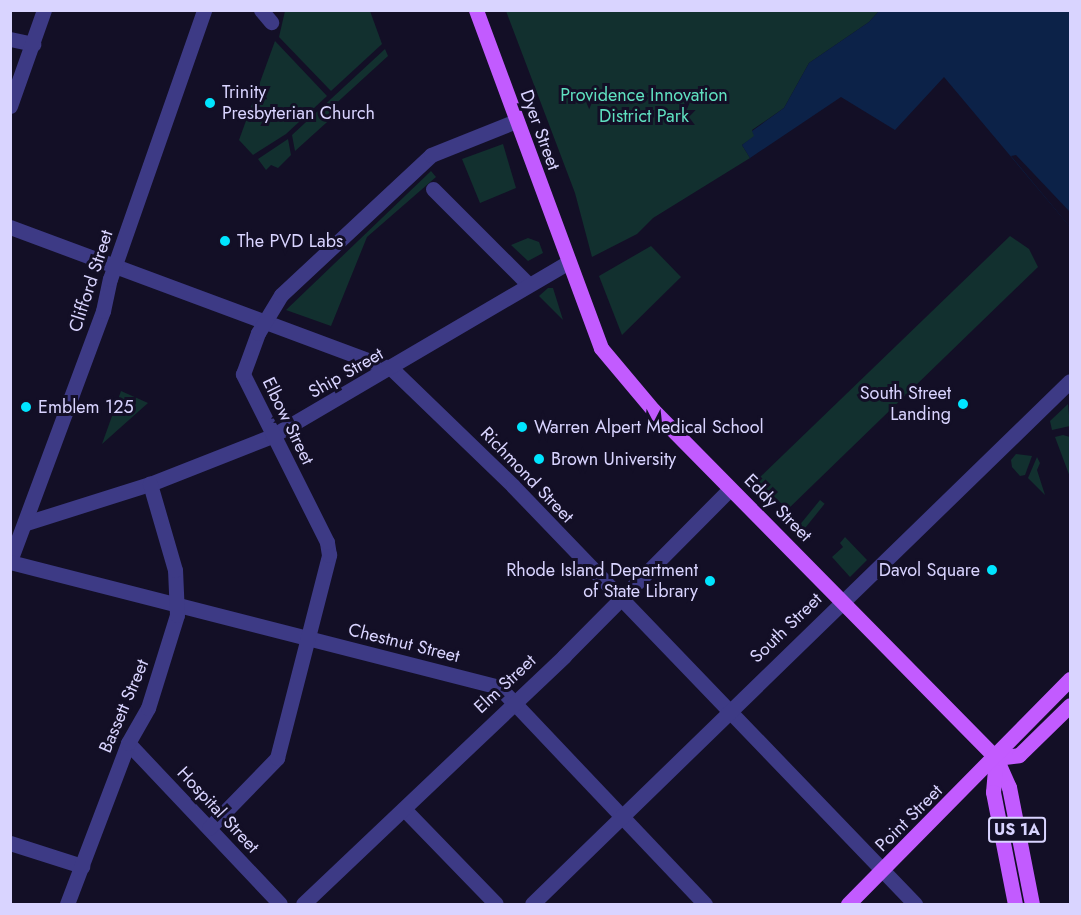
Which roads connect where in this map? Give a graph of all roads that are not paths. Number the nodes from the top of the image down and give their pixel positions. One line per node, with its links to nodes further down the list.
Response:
1 (44, 10): 5 (street)
2 (204, 10): 11 (street, Clifford Street)
3 (476, 10): 7 (main road, Dyer Street)
4 (10, 39): 5 (street)
5 (33, 44): 6 (street)
6 (10, 106)
7 (516, 121): 10 (main road, Dyer Street); 13 (street, Elbow Street)
8 (433, 189): 12 (street)
9 (10, 227): 11 (street, Richmond Street)
10 (568, 262): 12 (street, Ship Street); 18 (main road, Eddy Street)
11 (116, 265): 13 (street, Richmond Street); 19 (street, Clifford Street)
12 (528, 284): 14 (street, Ship Street)
13 (265, 321): 14 (street, Richmond Street); 16 (street, Elbow Street)
14 (392, 369): 16 (street, Ship Street); 21 (street, Richmond Street)
15 (1071, 381): 22 (street, South Street)
16 (272, 436): 17 (street, Ship Street); 24 (street, Elbow Street)
17 (150, 484): 19 (street, Ship Street); 23 (street, Bassett Street)
18 (730, 489): 21 (street, Elm Street); 22 (main road, Eddy Street)
19 (26, 523): 20 (street, Clifford Street)
20 (10, 561): 23 (street, Chestnut Street)
21 (620, 597): 26 (street, Elm Street); 28 (street, Richmond Street)
22 (843, 600): 28 (street, South Street); 30 (main road, Eddy Street)
23 (178, 606): 24 (street, Chestnut Street); 29 (street, Bassett Street)
24 (309, 641): 26 (street, Chestnut Street); 33 (street, Elbow Street)
25 (1071, 679): 30 (main road, Point Street)
26 (514, 702): 31 (street, Elm Street); 32 (street, Chestnut Street)
27 (1071, 705): 30 (main road, Point Street)
28 (729, 711): 32 (street, South Street); 36 (street, Richmond Street)
29 (128, 743): 33 (street, Hospital Street); 35 (street, Bassett Street)
30 (996, 758): 36 (main road, Point Street); 45 (main road, US 1A); 46 (main road, Eddy Street / US 1A)
31 (404, 809): 39 (street, Elm Street); 40 (street)
32 (620, 815): 41 (street, South Street); 42 (street, Chestnut Street)
33 (209, 828): 38 (street, Hospital Street)
34 (10, 843): 35 (street)
35 (82, 866): 37 (street, Bassett Street)
36 (883, 872): 43 (main road, Point Street); 44 (street, Richmond Street)
37 (68, 904)
38 (280, 904)
39 (303, 904)
40 (496, 904)
41 (532, 904)
42 (705, 904)
43 (848, 904)
44 (915, 904)
45 (1015, 904)
46 (1032, 904)

